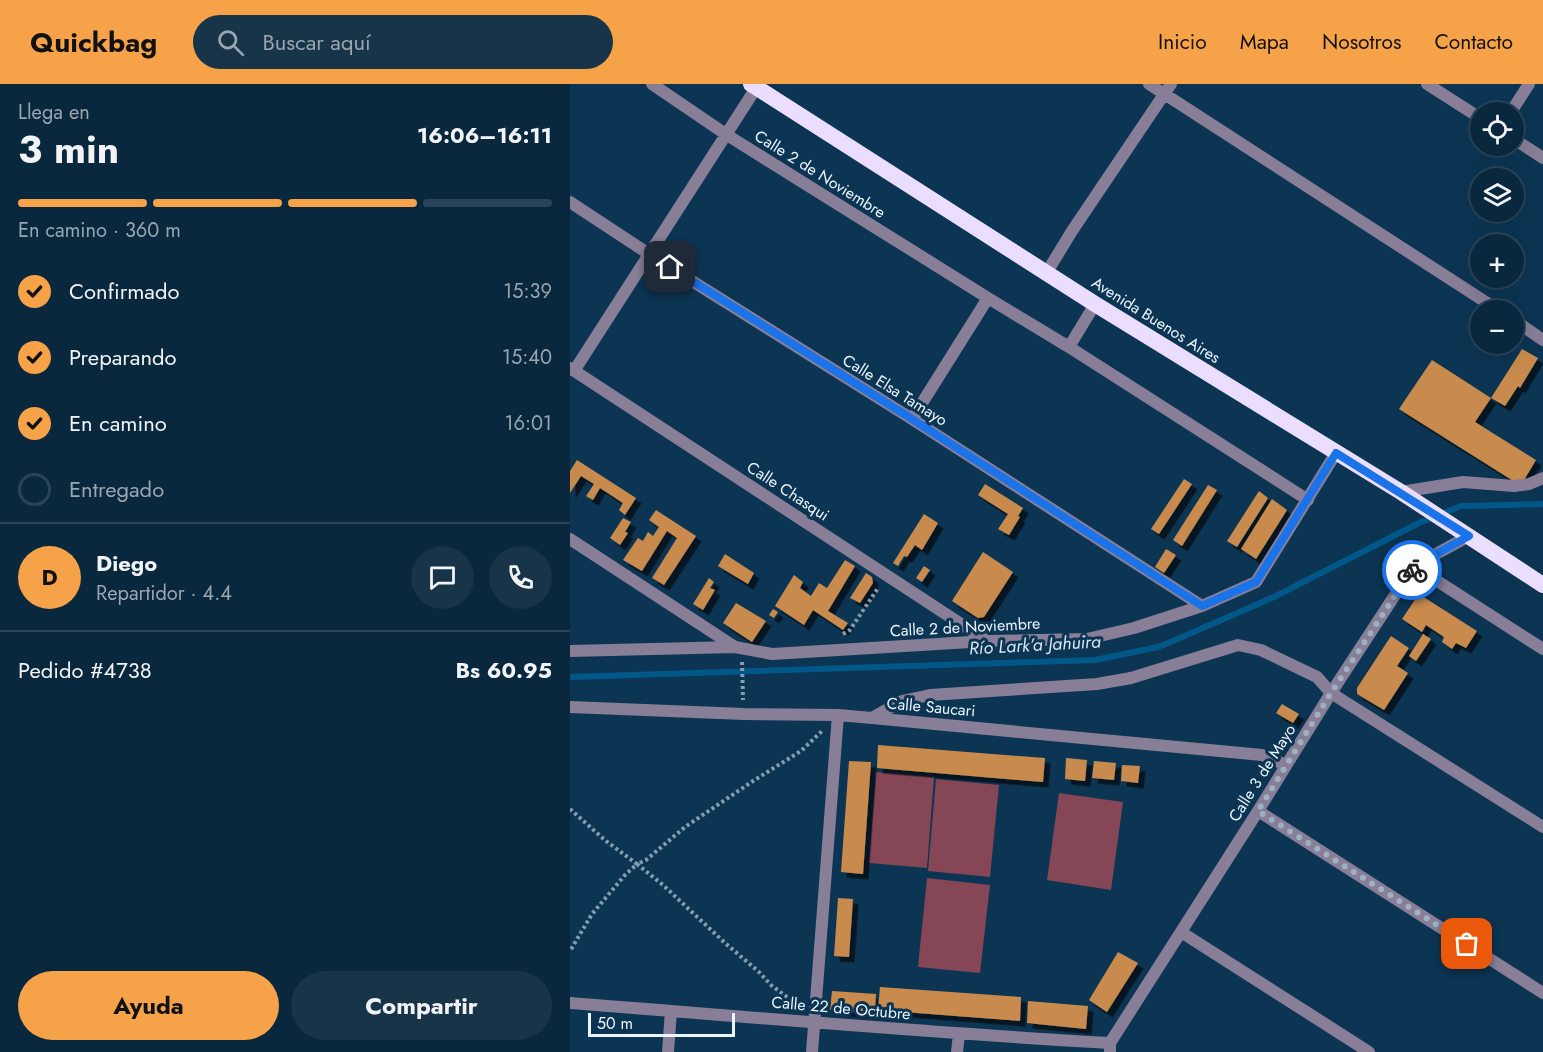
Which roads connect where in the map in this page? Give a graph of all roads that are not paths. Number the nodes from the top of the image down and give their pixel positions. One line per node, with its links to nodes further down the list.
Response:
1 (652, 84): 9 (street, Calle 2 de Noviembre)
2 (1149, 84): 6 (street)
3 (1427, 84): 8 (street)
4 (1529, 84): 7 (street)
5 (754, 86): 9 (street); 14 (highway, Avenida Buenos Aires)
6 (1167, 89): 14 (street); 16 (street)
7 (1517, 102)
8 (1470, 112)
9 (727, 135): 13 (street); 15 (street, Calle 2 de Noviembre)
10 (1524, 146): 11 (street)
11 (1543, 158)
12 (570, 202): 13 (street, Calle Elsa Tamayo)
13 (650, 254): 21 (street); 22 (street, Calle Elsa Tamayo)
14 (1047, 272): 17 (highway, Avenida Buenos Aires)
15 (988, 298): 20 (street, Calle 2 de Noviembre); 22 (street)
16 (1483, 300)
17 (1095, 304): 20 (street); 23 (highway, Avenida Buenos Aires)
18 (1524, 328): 19 (street)
19 (1543, 340)
20 (1069, 347): 26 (street, Calle 2 de Noviembre)
21 (572, 369): 32 (street, Calle Chasqui)
22 (912, 419): 31 (street, Calle Elsa Tamayo)
23 (1336, 453): 25 (highway, Avenida Buenos Aires); 26 (street, Calle 2 de Noviembre)
24 (1543, 478): 25 (street)
25 (1401, 492): 27 (highway, Avenida Buenos Aires)
26 (1308, 500): 31 (street, Calle 2 de Noviembre)
27 (1463, 532): 29 (street, Calle 3 de Mayo); 30 (highway, Avenida Buenos Aires)
28 (570, 539): 35 (street)
29 (1414, 566): 33 (street); 36 (street, Calle 3 de Mayo)
30 (1543, 585)
31 (1202, 606): 32 (street, Calle 2 de Noviembre)
32 (987, 641): 35 (street, Calle 2 de Noviembre)
33 (1543, 649)
34 (570, 651): 35 (street, Calle 2 de Noviembre)
35 (738, 651)
36 (1331, 693): 39 (street); 40 (street, Calle 3 de Mayo); 42 (street)
37 (570, 707): 38 (street, Calle Saucari)
38 (838, 716): 39 (street, Calle Saucari); 47 (street)
39 (872, 718): 40 (street, Calle Saucari)
40 (1286, 765): 41 (street, Calle 3 de Mayo)
41 (1258, 811): 43 (street, Calle 3 de Mayo); 44 (street)
42 (1543, 827)
43 (1180, 932): 49 (street, Calle 3 de Mayo); 53 (street)
44 (1543, 993)
45 (570, 1003): 46 (street, Calle 22 de Octubre)
46 (671, 1011): 47 (street, Calle 22 de Octubre); 50 (street)
47 (815, 1022): 48 (street, Calle 22 de Octubre); 51 (street)
48 (959, 1034): 49 (street, Calle 22 de Octubre); 52 (street)
49 (1110, 1048)
50 (668, 1052)
51 (812, 1052)
52 (957, 1052)
53 (1369, 1052)

